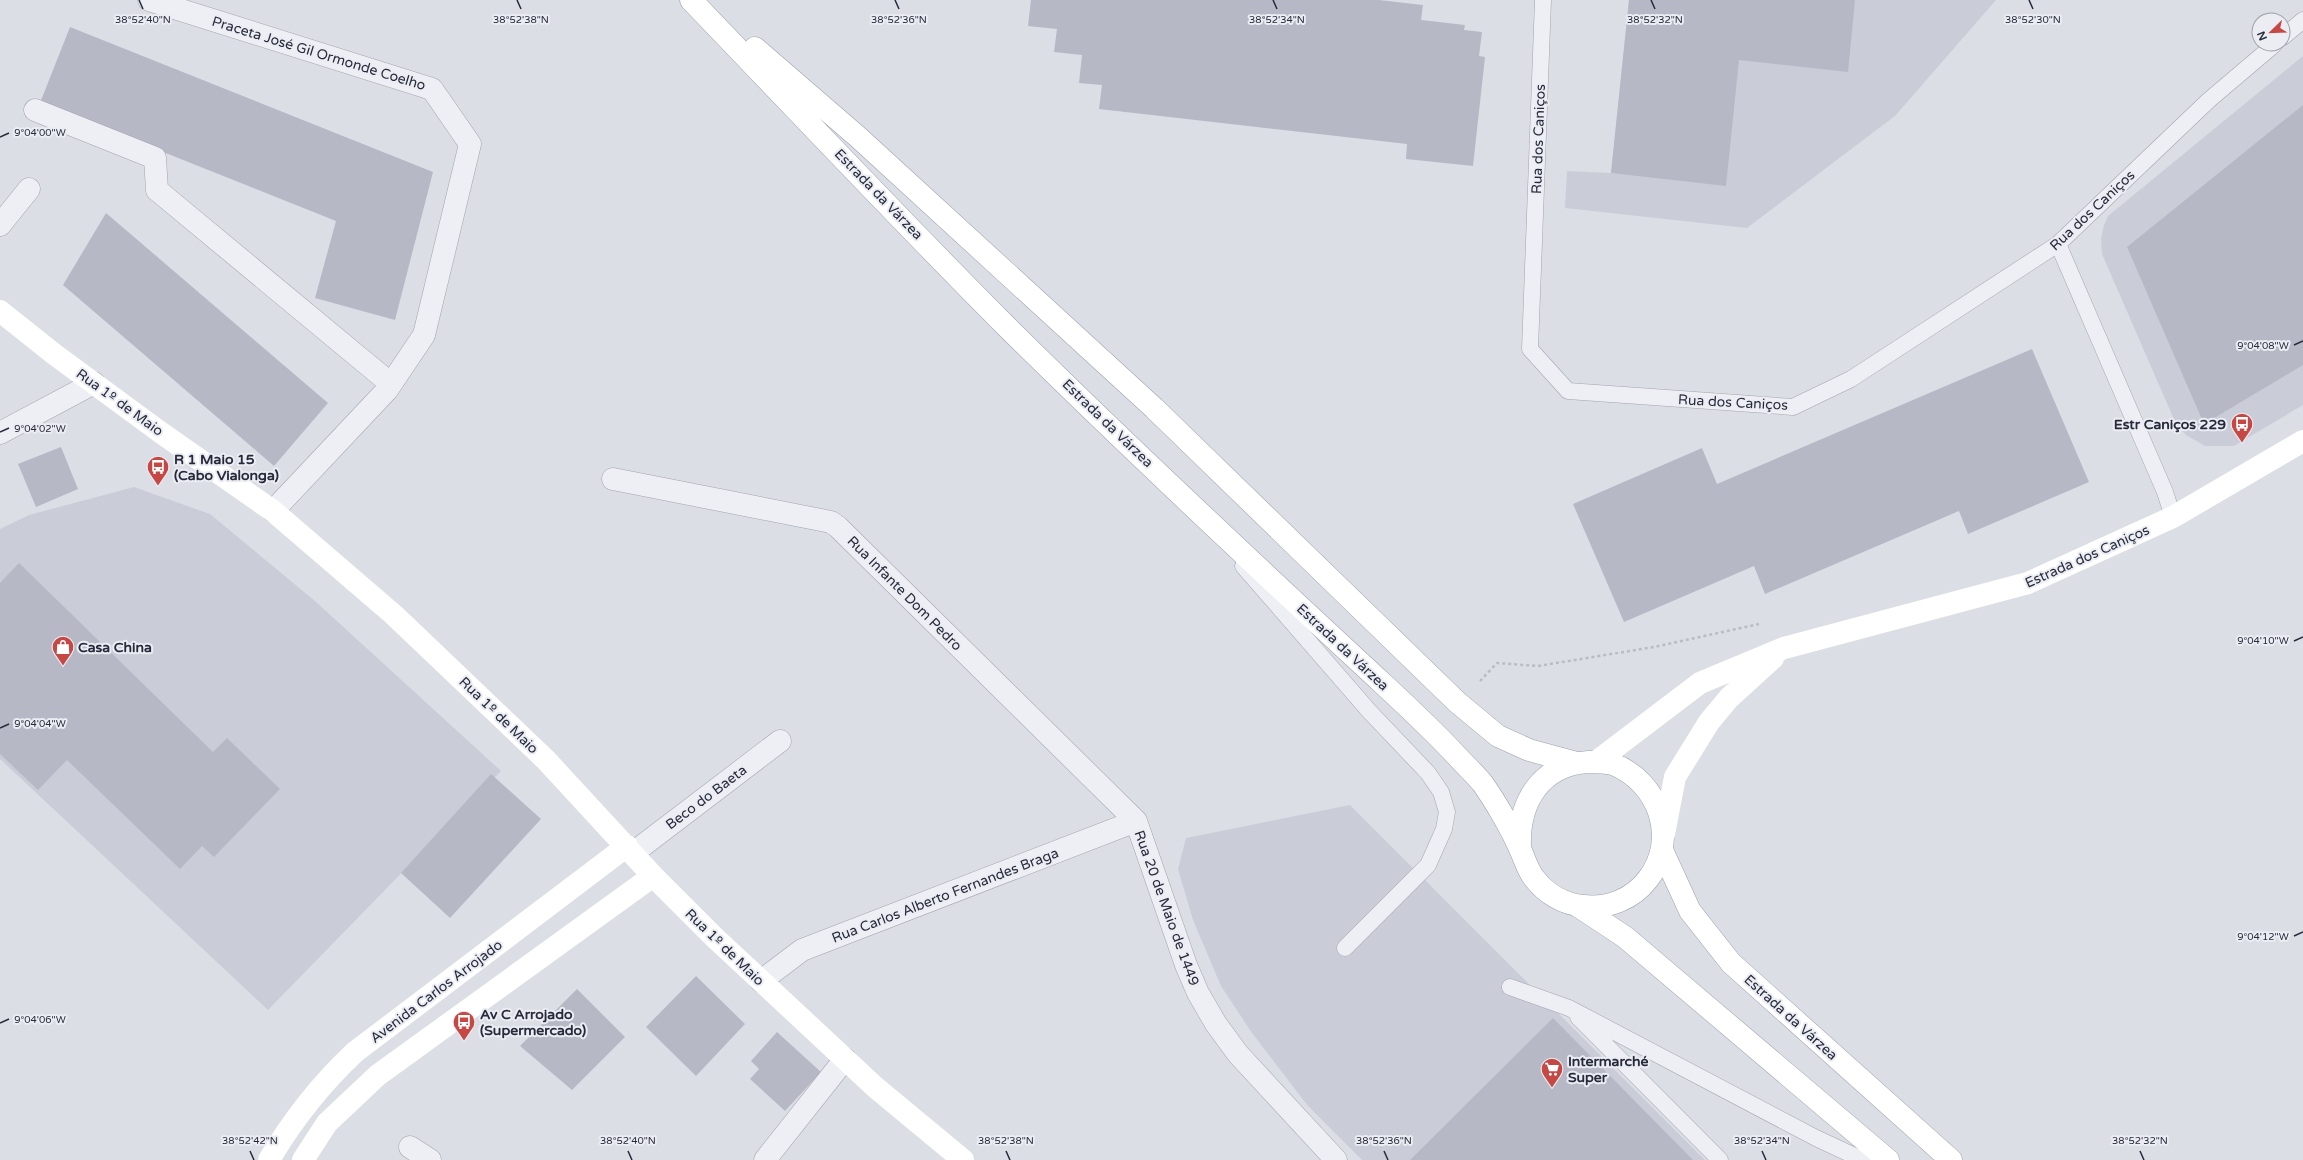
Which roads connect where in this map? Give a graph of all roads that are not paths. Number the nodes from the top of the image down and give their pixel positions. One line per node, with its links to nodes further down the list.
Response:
1 (149, 0): 14 (street, Praceta José Gil Ormonde Coelho)
2 (691, 0): 18 (main road, Estrada da Várzea)
3 (701, 0): 23 (main road, Estrada da Várzea)
4 (1543, 0): 11 (lane, Rua dos Caniços)
5 (2303, 20): 6 (lane)
6 (2291, 30)
7 (2266, 52): 11 (lane, Rua dos Caniços)
8 (35, 110): 14 (street)
9 (29, 189): 10 (street)
10 (0, 225)
11 (2058, 244): 20 (lane)
12 (0, 311): 13 (main road, Rua 1º de Maio)
13 (94, 383): 15 (street); 19 (main road, Rua 1º de Maio)
14 (391, 384): 19 (street, Praceta José Gil Ormonde Coelho)
15 (0, 433)
16 (2303, 441): 20 (main road, Estrada dos Caniços)
17 (614, 479): 24 (street, Rua Infante Dom Pedro)
18 (1176, 489): 26 (main road, Estrada da Várzea); 30 (lane)
19 (272, 511): 27 (main road, Rua 1º de Maio)
20 (2173, 517): 21 (main road, Estrada dos Caniços)
21 (1784, 648): 23 (main road, Estrada dos Caniços); 25 (main road, Estrada dos Caniços)
22 (780, 741): 27 (street, Beco do Baeta)
23 (1587, 762): 25 (main road, Estrada da Várzea); 26 (main road, Estrada da Várzea)
24 (1136, 821): 31 (street, Rua Carlos Alberto Fernandes Braga); 41 (street, Rua 20 de Maio de 1449)
25 (1663, 842): 29 (main road, Estrada da Várzea); 45 (main road, Estrada da Várzea)
26 (1520, 848): 29 (main road, Estrada da Várzea)
27 (630, 850): 28 (main road, Rua 1º de Maio); 36 (main road, Avenida Carlos Arrojado)
28 (653, 876): 31 (main road, Rua 1º de Maio); 37 (main road)
29 (1578, 906): 44 (main road, Estrada da Várzea)
30 (1345, 948)
31 (761, 981): 34 (main road, Rua 1º de Maio)
32 (1510, 987): 33 (lane)
33 (1569, 1008): 42 (lane); 43 (lane)
34 (844, 1059): 39 (street); 40 (main road, Rua 1º de Maio)
35 (410, 1147): 38 (street)
36 (269, 1160)
37 (303, 1160)
38 (430, 1160)
39 (765, 1160)
40 (963, 1160)
41 (1336, 1160)
42 (1720, 1160)
43 (1863, 1160)
44 (1888, 1160)
45 (1951, 1160)

